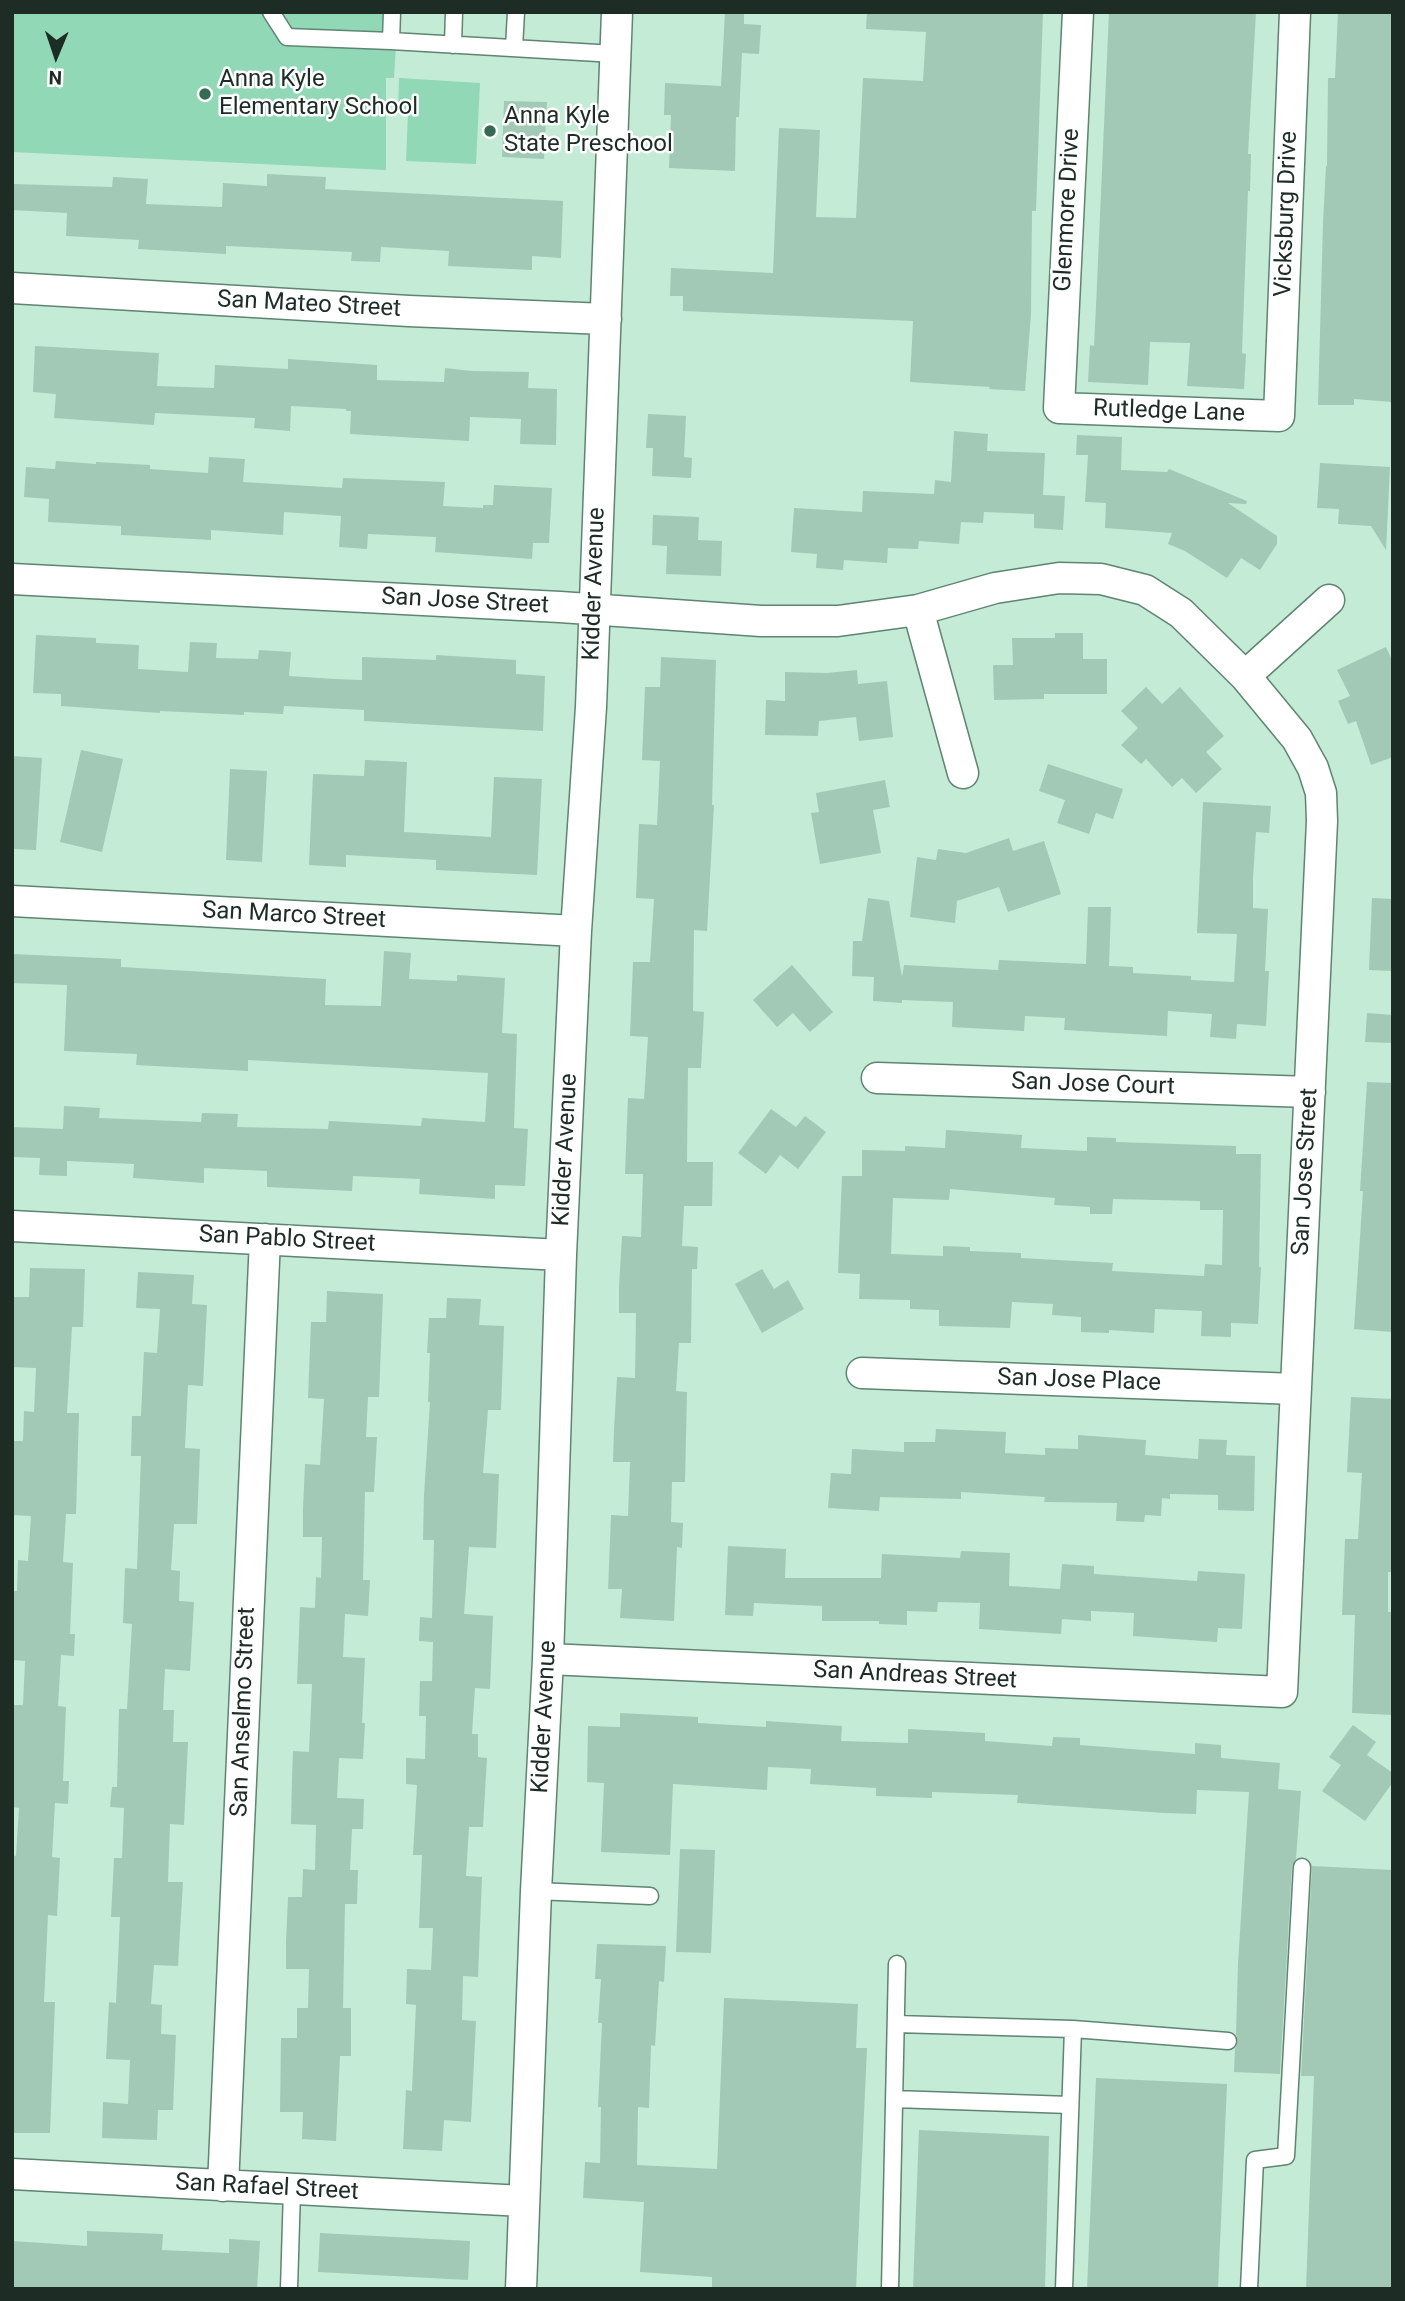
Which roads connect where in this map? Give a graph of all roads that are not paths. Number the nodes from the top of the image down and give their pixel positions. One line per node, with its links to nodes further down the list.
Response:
1 (271, 12): 8 (lane)
2 (392, 12): 8 (lane)
3 (454, 12): 9 (lane)
4 (516, 12): 10 (lane)
5 (617, 12): 11 (street, Kidder Avenue)
6 (1078, 12): 14 (street, Glenmore Drive)
7 (1296, 12): 15 (street, Vicksburg Drive)
8 (391, 41): 9 (lane)
9 (453, 45): 10 (lane)
10 (514, 48): 11 (lane)
11 (615, 54): 13 (street, Kidder Avenue)
12 (12, 288): 13 (street, San Mateo Street)
13 (606, 318): 18 (street, Kidder Avenue)
14 (1059, 408): 15 (street, Rutledge Lane)
15 (1279, 416)
16 (12, 579): 18 (street, San Jose Street)
17 (1329, 600): 20 (street)
18 (594, 609): 19 (street, San Jose Street); 23 (street, Kidder Avenue)
19 (918, 610): 20 (street, San Jose Street); 21 (street)
20 (1245, 676): 25 (street, San Jose Street)
21 (963, 773)
22 (12, 901): 23 (street, San Marco Street)
23 (576, 931): 28 (street, Kidder Avenue)
24 (877, 1078): 25 (street, San Jose Court)
25 (1310, 1092): 30 (street, San Jose Street)
26 (12, 1226): 27 (street, San Pablo Street)
27 (265, 1239): 28 (street, San Pablo Street); 43 (street, San Anselmo Street)
28 (561, 1255): 31 (street, Kidder Avenue)
29 (862, 1373): 30 (street, San Jose Place)
30 (1296, 1389): 32 (street, San Jose Street)
31 (548, 1659): 32 (street, San Andreas Street); 34 (street, Kidder Avenue)
32 (1282, 1692)
33 (1302, 1867): 50 (lane)
34 (536, 1891): 35 (lane); 45 (street, Kidder Avenue)
35 (650, 1896)
36 (897, 1964): 37 (lane)
37 (896, 2024): 38 (lane); 40 (lane)
38 (1073, 2029): 39 (lane); 41 (lane)
39 (1228, 2041)
40 (894, 2099): 41 (lane); 48 (lane)
41 (1070, 2105): 49 (lane)
42 (12, 2174): 43 (street, San Rafael Street)
43 (223, 2186): 44 (street, San Rafael Street)
44 (292, 2189): 45 (street, San Rafael Street); 46 (lane)
45 (523, 2201): 47 (street, Kidder Avenue)
46 (289, 2289)
47 (521, 2289)
48 (890, 2289)
49 (1064, 2289)
50 (1249, 2289)

